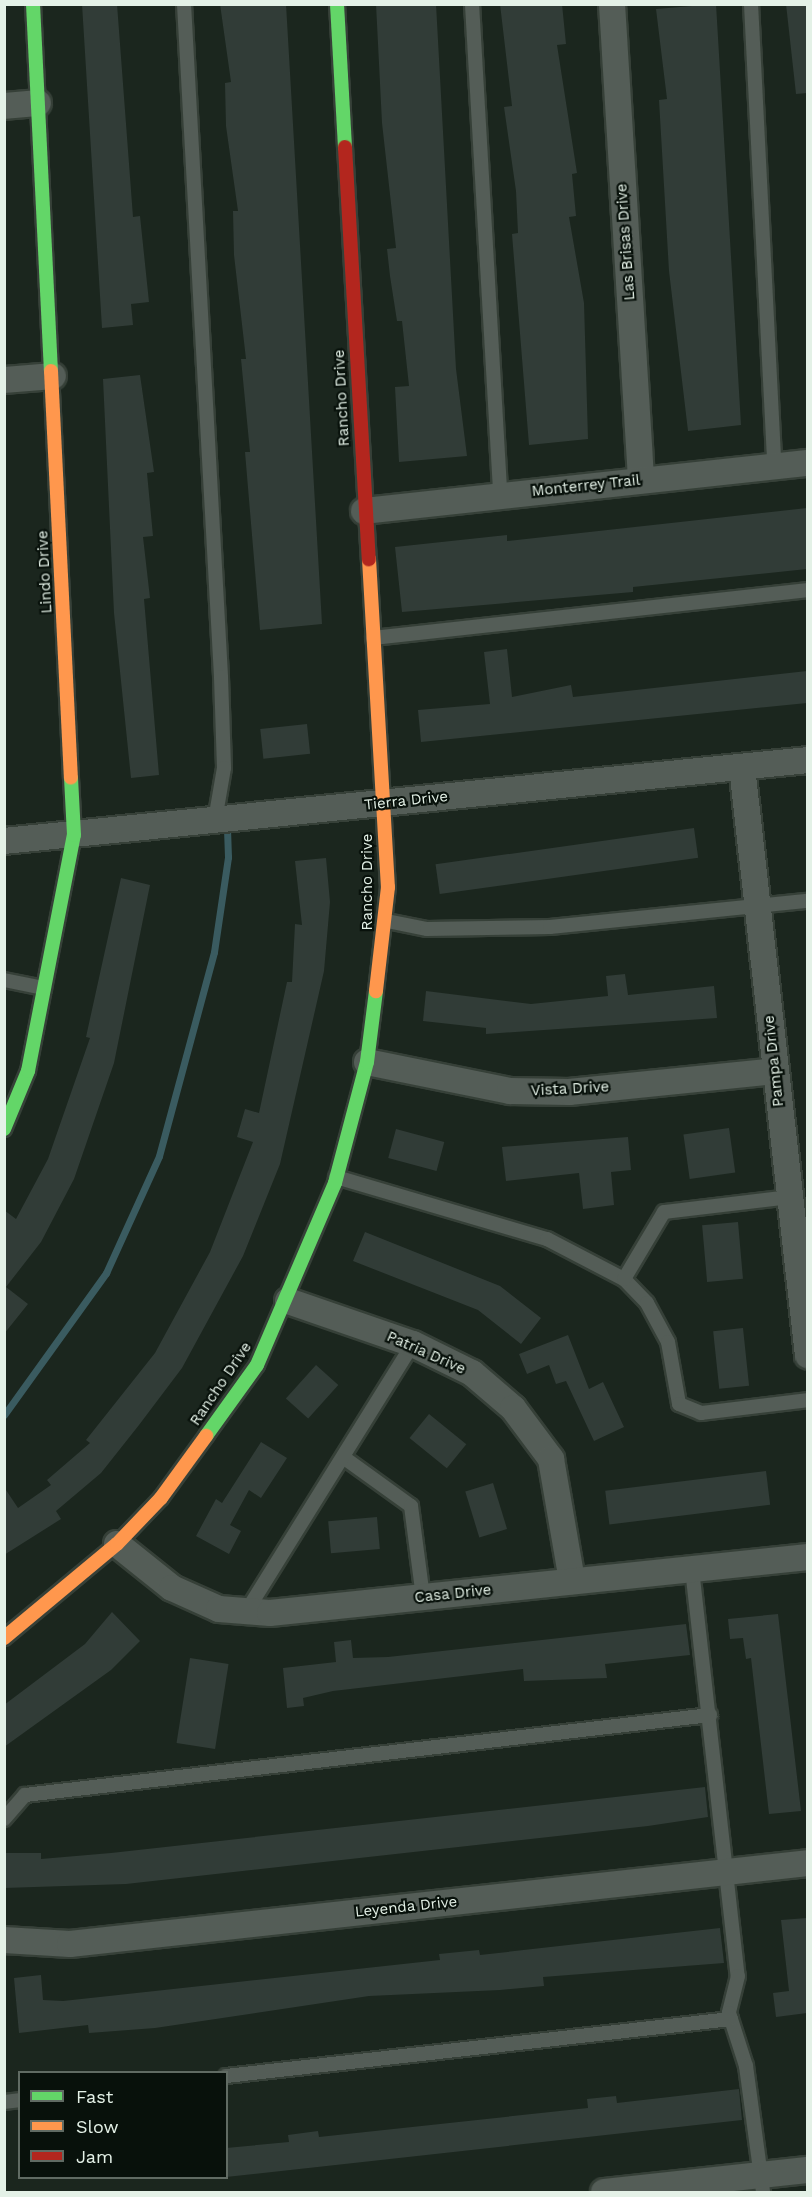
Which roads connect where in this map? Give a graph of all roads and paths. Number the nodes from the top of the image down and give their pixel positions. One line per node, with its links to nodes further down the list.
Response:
1 (33, 4): 7 (street, Lindo Drive)
2 (184, 4): 21 (lane)
3 (337, 4): 15 (street, Rancho Drive)
4 (472, 4): 14 (lane)
5 (612, 4): 13 (street, Las Brisas Drive)
6 (751, 4): 12 (lane)
7 (38, 104): 8 (street); 9 (street, Lindo Drive)
8 (4, 106)
9 (53, 376): 10 (street); 22 (street, Lindo Drive)
10 (4, 380)
11 (807, 463): 12 (street, Monterrey Trail)
12 (774, 466): 13 (street, Monterrey Trail)
13 (641, 480): 14 (street, Monterrey Trail)
14 (500, 496): 15 (street, Monterrey Trail)
15 (364, 511): 17 (street, Rancho Drive)
16 (807, 590): 17 (lane)
17 (371, 638): 20 (street, Rancho Drive)
18 (807, 760): 19 (street, Tierra Drive)
19 (742, 767): 20 (street, Tierra Drive); 25 (street, Pampa Drive)
20 (383, 803): 21 (street, Tierra Drive); 26 (street, Rancho Drive)
21 (215, 820): 22 (street, Tierra Drive)
22 (74, 835): 23 (street, Tierra Drive); 28 (street, Lindo Drive)
23 (4, 841)
24 (807, 901): 25 (lane)
25 (757, 906): 26 (lane); 30 (street, Pampa Drive)
26 (387, 921): 29 (street, Rancho Drive)
27 (4, 981): 28 (lane)
28 (45, 988): 31 (street, Lindo Drive)
29 (367, 1062): 30 (street, Vista Drive); 32 (street, Rancho Drive)
30 (775, 1071): 33 (street, Pampa Drive)
31 (4, 1129)
32 (336, 1177): 34 (lane); 35 (street, Rancho Drive)
33 (789, 1197): 34 (lane); 37 (street, Pampa Drive)
34 (624, 1279): 38 (lane)
35 (288, 1301): 36 (street, Patria Drive); 40 (street, Rancho Drive)
36 (413, 1344): 39 (lane); 43 (street, Patria Drive)
37 (807, 1355)
38 (807, 1400)
39 (343, 1456): 44 (lane); 45 (lane)
40 (117, 1544): 45 (street, Casa Drive); 46 (street, Rancho Drive)
41 (807, 1557): 42 (street, Casa Drive)
42 (692, 1569): 43 (street, Casa Drive); 47 (lane)
43 (572, 1581): 44 (street, Casa Drive)
44 (423, 1597): 45 (street, Casa Drive)
45 (246, 1612)
46 (4, 1638)
47 (710, 1715): 48 (lane); 50 (lane)
48 (4, 1819)
49 (807, 1863): 50 (street, Leyenda Drive)
50 (728, 1872): 51 (street, Leyenda Drive); 52 (lane)
51 (4, 1940)
52 (731, 2019): 53 (lane); 55 (lane)
53 (228, 2076)
54 (807, 2170): 55 (street)
55 (762, 2184): 56 (street)
56 (604, 2193)

